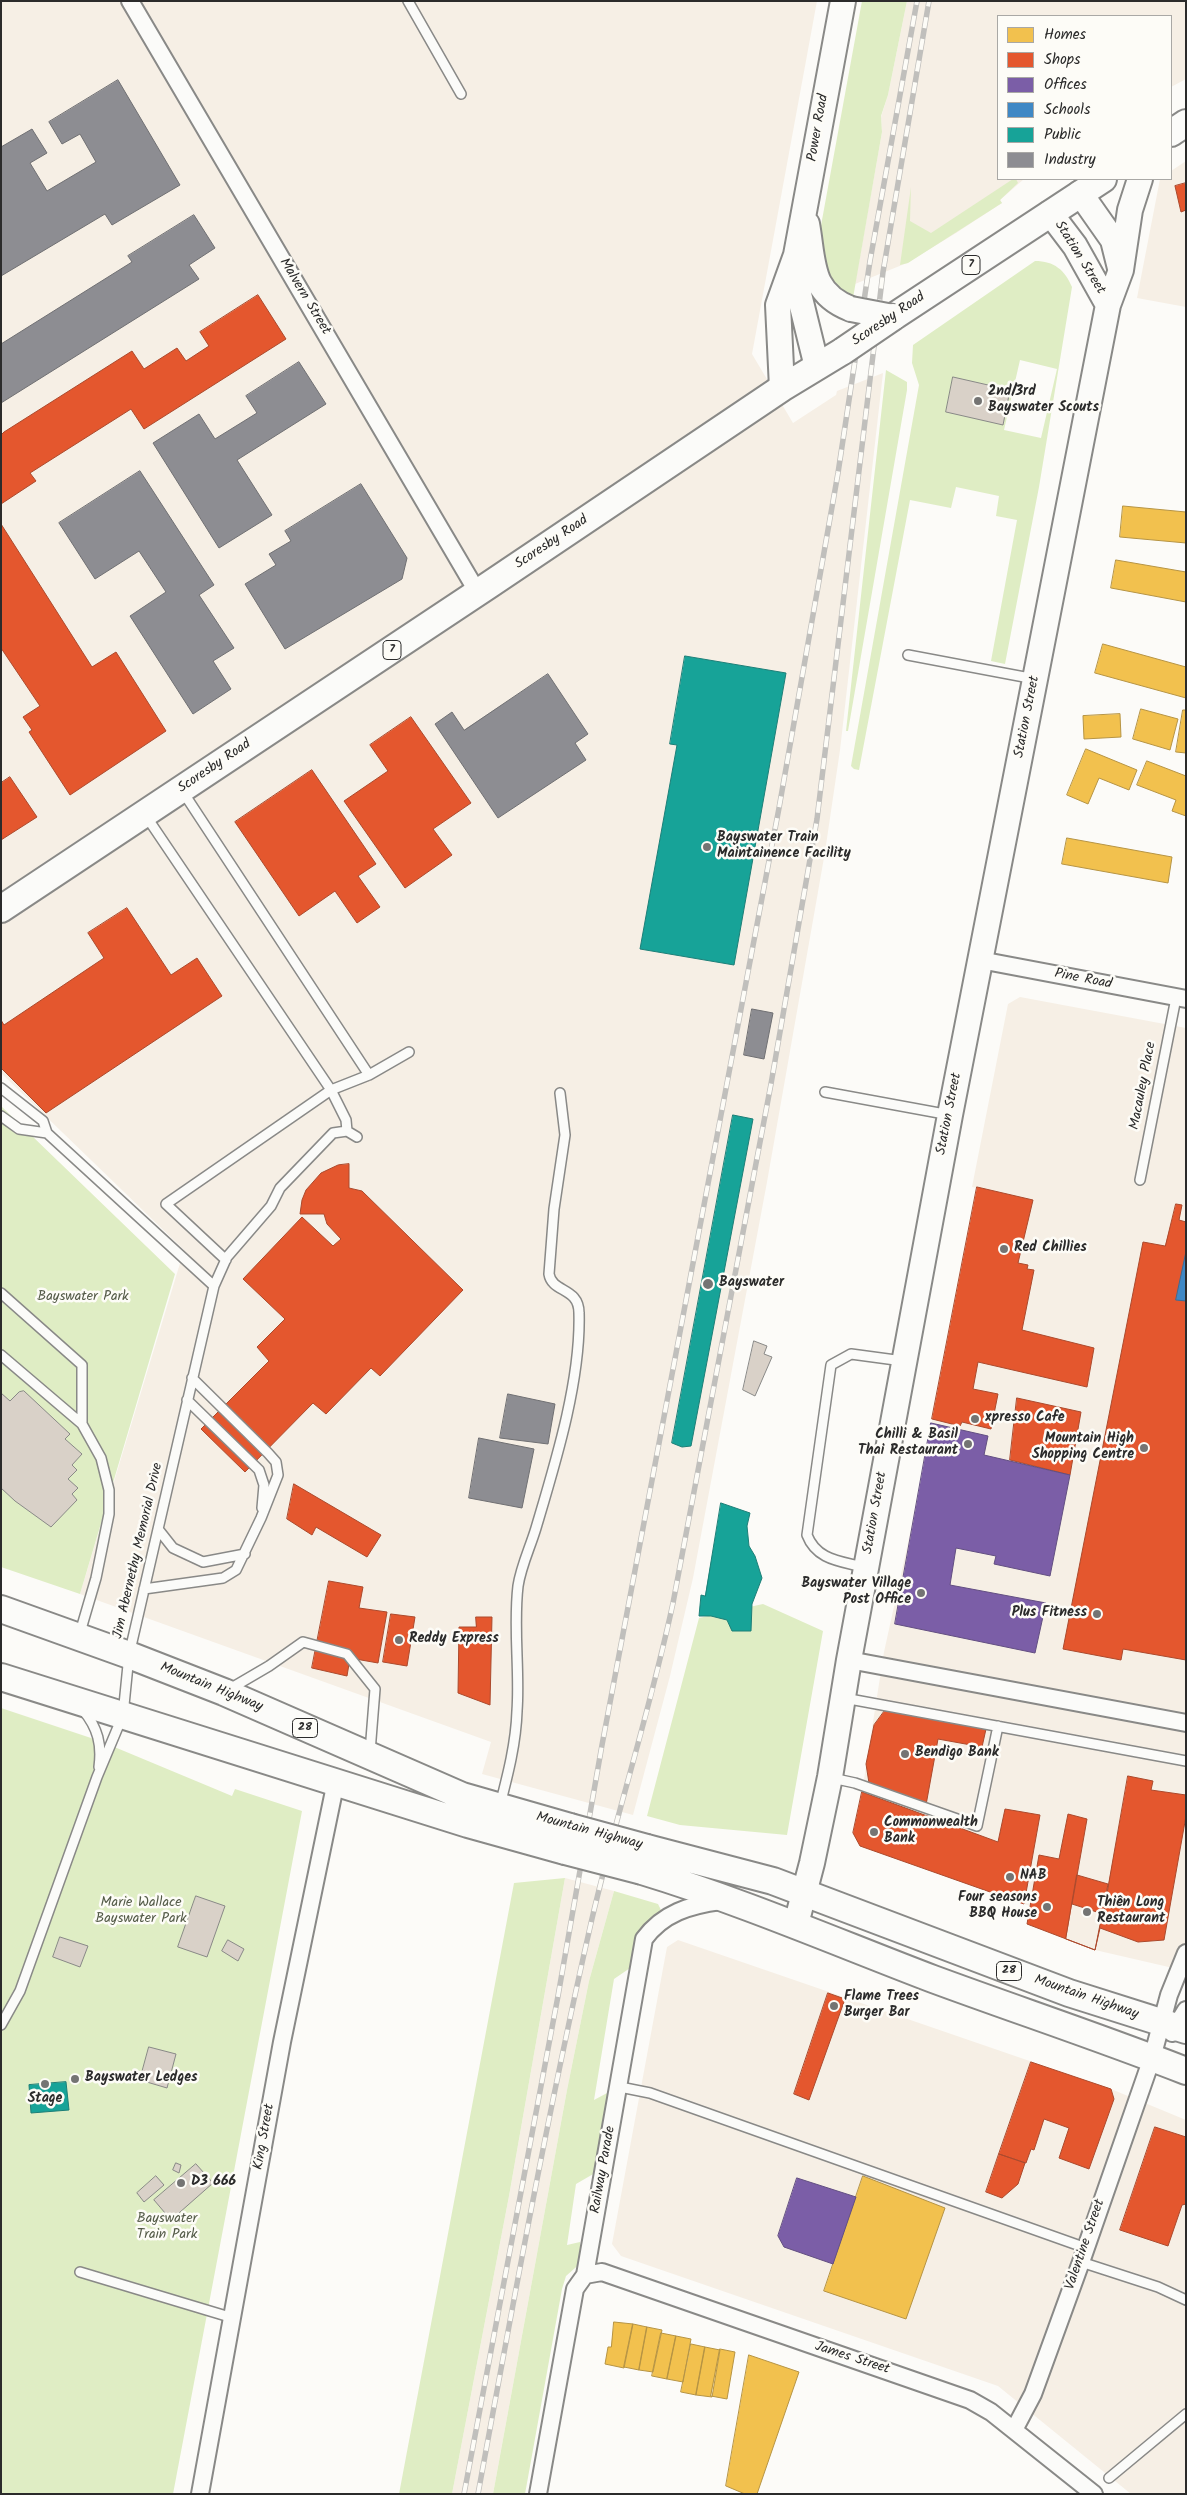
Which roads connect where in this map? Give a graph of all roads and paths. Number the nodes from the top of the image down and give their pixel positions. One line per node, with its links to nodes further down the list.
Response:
1 (130, 1): 18 (street, Malvern Street)
2 (408, 1): 4 (lane)
3 (843, 1): 10 (main road, Power Road)
4 (461, 94)
5 (1186, 123): 6 (main road)
6 (1172, 132)
7 (1101, 180): 9 (main road, Scoresby Road / 7)
8 (1140, 180): 13 (main road, Station Street)
9 (1080, 193): 11 (main road, Scoresby Road / 7); 13 (main road, Station Street)
10 (804, 212): 12 (main road, Power Road); 15 (main road, bridge)
11 (1050, 213): 14 (main road, Station Street); 15 (main road, Scoresby Road / 7)
12 (796, 255): 16 (main road, Power Road); 17 (main road, Power Road)
13 (1121, 270): 14 (main road, Station Street)
14 (1108, 305): 20 (main road, Station Street)
15 (893, 317): 16 (main road, Scoresby Road / 7, bridge)
16 (817, 367): 17 (main road, Scoresby Road / 7)
17 (782, 388): 18 (main road, Scoresby Road / 7)
18 (478, 593): 21 (main road, Scoresby Road / 7)
19 (908, 655): 20 (lane)
20 (1035, 679): 24 (main road, Station Street)
21 (182, 789): 22 (main road, Scoresby Road / 7); 27 (lane)
22 (144, 814): 23 (main road, Scoresby Road / 7); 29 (lane)
23 (1, 909)
24 (980, 960): 25 (street, Pine Road); 32 (main road, Station Street)
25 (1181, 999): 37 (lane, Macauley Place)
26 (409, 1052): 27 (lane)
27 (369, 1075): 29 (lane)
28 (1, 1088): 35 (lane)
29 (330, 1090): 34 (lane); 38 (lane)
30 (825, 1092): 32 (lane)
31 (560, 1093): 67 (lane)
32 (950, 1115): 42 (main road, Station Street)
33 (1, 1116): 35 (lane)
34 (347, 1131): 36 (lane); 38 (lane, Jim Abernethy Memorial Drive)
35 (47, 1133): 39 (lane)
36 (357, 1138)
37 (1140, 1180)
38 (226, 1260): 39 (lane, Jim Abernethy Memorial Drive)
39 (214, 1286): 43 (lane, Jim Abernethy Memorial Drive)
40 (1, 1293): 45 (lane)
41 (1, 1355): 45 (lane)
42 (904, 1361): 49 (main road, Station Street); 49 (lane)
43 (192, 1378): 44 (lane, Jim Abernethy Memorial Drive); 46 (lane)
44 (187, 1400): 46 (lane); 47 (lane, Jim Abernethy Memorial Drive)
45 (82, 1424): 52 (lane)
46 (262, 1518): 48 (lane)
47 (158, 1528): 48 (lane); 50 (lane, Jim Abernethy Memorial Drive)
48 (245, 1554): 50 (lane)
49 (866, 1568): 54 (main road, Station Street)
50 (144, 1589): 53 (lane, Jim Abernethy Memorial Drive)
51 (1, 1609): 52 (main road, Mountain Highway / 28)
52 (78, 1638): 53 (main road, Mountain Highway / 28)
53 (129, 1655): 56 (main road, Mountain Highway / 28); 59 (lane, Jim Abernethy Memorial Drive); 66 (main road)
54 (849, 1660): 58 (main road, Station Street); 60 (street)
55 (1, 1677): 57 (main road, Mountain Highway / 28)
56 (224, 1692): 62 (main road, Mountain Highway / 28); 62 (lane)
57 (70, 1698): 59 (main road, Mountain Highway / 28); 64 (lane)
58 (843, 1698): 61 (lane); 65 (main road, Station Street)
59 (123, 1715): 64 (lane, Jim Abernethy Memorial Drive); 66 (main road, Mountain Highway / 28)
60 (1186, 1723)
61 (998, 1726): 63 (lane); 65 (lane)
62 (369, 1756): 67 (main road, Mountain Highway / 28)
63 (1186, 1761)
64 (97, 1777): 75 (lane, Jim Abernethy Memorial Drive)
65 (830, 1777): 70 (main road, Station Street)
66 (336, 1782): 68 (main road, Mountain Highway / 28); 83 (street, King Street)
67 (500, 1807): 68 (main road, Mountain Highway / 28)
68 (567, 1839): 69 (main road, Mountain Highway / 28, bridge)
69 (645, 1859): 70 (main road, Mountain Highway / 28); 71 (main road, Mountain Highway / 28)
70 (804, 1893): 72 (main road, Station Street); 74 (main road, Mountain Highway / 28)
71 (730, 1900): 72 (main road, Mountain Highway / 28); 78 (street, Railway Parade)
72 (796, 1924): 76 (main road, Mountain Highway / 28)
73 (1186, 1953): 74 (street, Valentine Street)
74 (1178, 2022): 76 (street, Valentine Street)
75 (1, 2025)
76 (1152, 2058): 77 (main road, Mountain Highway / 28); 79 (street, Valentine Street)
77 (1186, 2071)
78 (620, 2087): 79 (lane); 81 (street, Railway Parade)
79 (1083, 2255): 82 (lane); 85 (street, Valentine Street)
80 (80, 2272): 83 (lane)
81 (586, 2275): 85 (street, James Street); 88 (street, Railway Parade)
82 (1186, 2300)
83 (233, 2318): 87 (street, King Street)
84 (1186, 2414): 86 (lane)
85 (1014, 2430): 89 (street, James Street)
86 (1109, 2478)
87 (200, 2494)
88 (538, 2494)
89 (1094, 2494)

